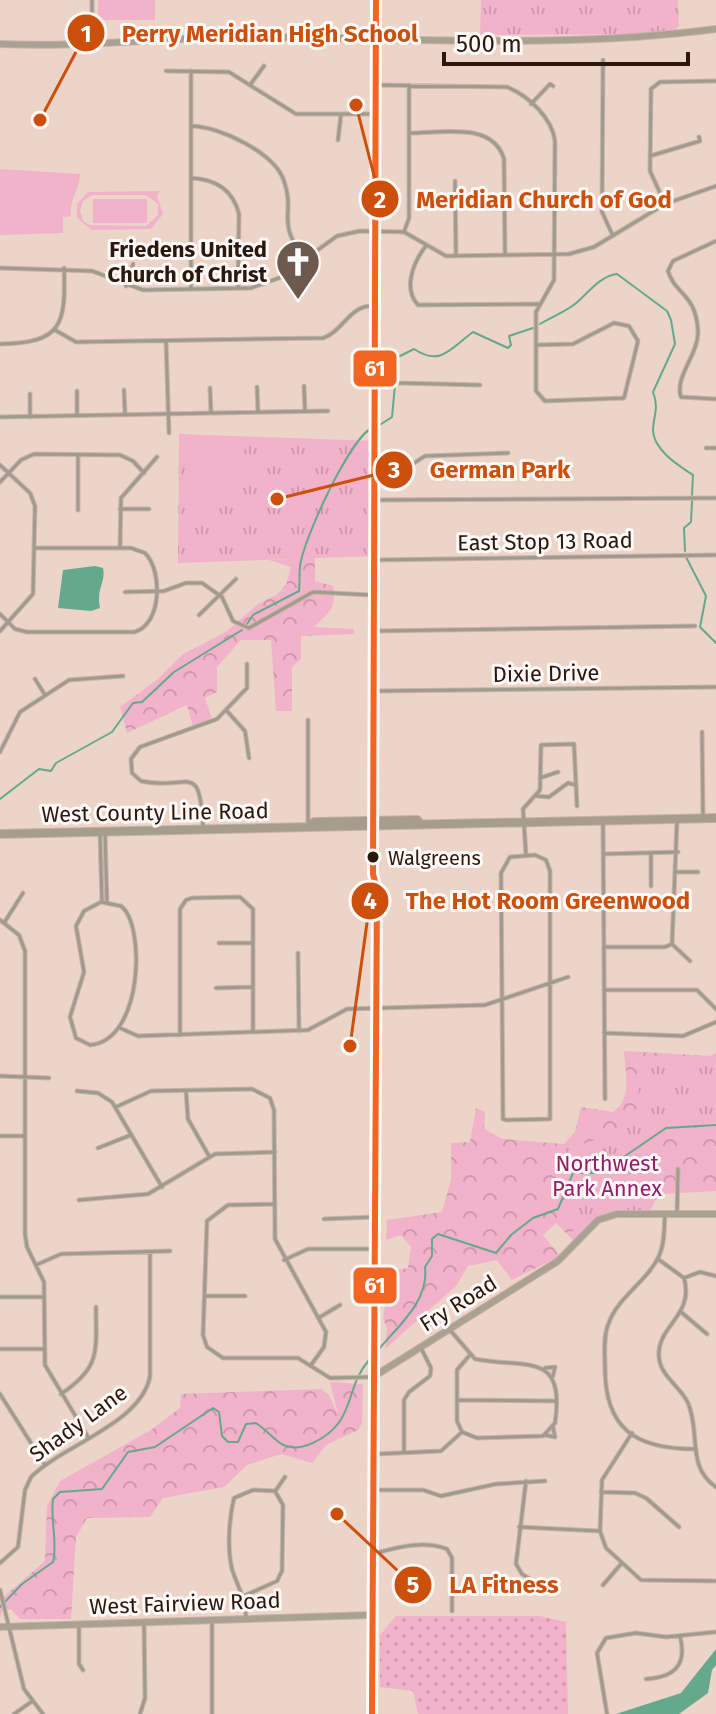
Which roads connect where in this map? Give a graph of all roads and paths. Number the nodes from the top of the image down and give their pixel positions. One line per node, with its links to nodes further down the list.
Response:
1 (92, 0): 6 (street)
2 (376, 0): 4 (main road)
3 (716, 29): 4 (street)
4 (376, 40): 6 (street); 13 (main road)
5 (0, 44): 6 (street)
6 (92, 44)
7 (603, 60): 30 (street)
8 (264, 66): 12 (street)
9 (166, 71): 10 (street)
10 (191, 71): 12 (street); 19 (street)
11 (716, 81): 23 (street)
12 (250, 85): 17 (street)
13 (376, 85): 14 (street); 18 (main road)
14 (409, 85): 16 (street); 20 (street)
15 (553, 86): 16 (street)
16 (531, 104): 33 (street)
17 (341, 114): 18 (street); 22 (street)
18 (376, 114): 28 (main road)
19 (191, 126): 24 (street); 36 (street)
20 (409, 133): 29 (street); 34 (street)
21 (699, 137): 23 (street)
22 (338, 140)
23 (650, 156): 27 (street)
24 (191, 178): 41 (street); 42 (street)
25 (455, 181): 35 (street)
26 (716, 186): 27 (street)
27 (665, 204): 30 (street)
28 (375, 231): 29 (street); 36 (street); 44 (main road)
29 (404, 232): 32 (street)
30 (613, 236): 33 (street)
31 (716, 241): 57 (street)
32 (426, 246): 35 (street); 43 (street)
33 (554, 254): 34 (street); 43 (street)
34 (505, 255): 35 (street)
35 (456, 256)
36 (304, 259): 41 (street)
37 (133, 264): 40 (street)
38 (0, 268): 39 (street)
39 (64, 268): 40 (street); 45 (street)
40 (126, 286): 42 (street)
41 (238, 288): 42 (street)
42 (191, 289)
43 (538, 304): 48 (street)
44 (375, 306): 46 (street); 49 (main road)
45 (55, 330): 46 (street); 47 (street)
46 (166, 340): 62 (street)
47 (0, 344)
48 (536, 345): 48 (street)
49 (375, 370): 50 (street); 76 (main road)
50 (480, 385)
51 (304, 386): 60 (street)
52 (257, 387): 59 (street)
53 (210, 388): 61 (street)
54 (124, 390): 63 (street)
55 (77, 391): 64 (street)
56 (30, 394): 66 (street)
57 (716, 399)
58 (328, 411): 60 (street)
59 (258, 412): 60 (street); 61 (street)
60 (305, 412)
61 (211, 413): 62 (street)
62 (168, 414): 63 (street); 67 (street)
63 (125, 415): 64 (street)
64 (77, 416): 66 (street)
65 (0, 417): 66 (street)
66 (30, 417)
67 (169, 433)
68 (706, 448): 69 (street)
69 (716, 448)
70 (508, 453): 76 (street)
71 (78, 455): 74 (street); 75 (street); 82 (street)
72 (157, 457): 75 (street)
73 (0, 465): 74 (street)
74 (9, 472): 77 (street); 83 (street)
75 (144, 473): 80 (street)
76 (375, 473): 79 (main road)
77 (0, 482)
78 (716, 498): 79 (street)
79 (375, 500): 86 (main road)
80 (120, 509): 81 (street); 84 (street)
81 (149, 509)
82 (78, 510)
83 (35, 548): 84 (street); 94 (street)
84 (120, 548): 88 (street)
85 (716, 555): 86 (street, East Stop 13 Road)
86 (375, 560): 91 (main road)
87 (236, 579): 90 (street)
88 (155, 591): 89 (street); 90 (street); 94 (street)
89 (125, 592)
90 (219, 594): 91 (street); 93 (street)
91 (375, 594): 97 (main road)
92 (0, 614): 94 (street)
93 (199, 615)
94 (8, 622): 96 (street)
95 (695, 626): 97 (street)
96 (0, 631)
97 (375, 631): 102 (main road)
98 (247, 664): 104 (street)
99 (123, 676): 103 (street)
100 (35, 679): 103 (street)
101 (716, 687): 102 (street, Dixie Drive)
102 (376, 691): 121 (main road)
103 (45, 695): 108 (street)
104 (226, 710): 110 (street); 123 (street)
105 (308, 720): 122 (street)
106 (2, 730): 108 (street)
107 (702, 732): 119 (street)
108 (8, 733): 109 (street)
109 (0, 752)
110 (249, 758)
111 (558, 772): 112 (street)
112 (540, 778): 113 (street); 114 (street)
113 (576, 785): 114 (street); 115 (street)
114 (536, 796): 117 (street)
115 (577, 806)
116 (716, 818): 119 (main road, West County Line Road)
117 (525, 819): 120 (main road, West County Line Road); 121 (main road, West County Line Road); 129 (street)
118 (677, 819): 119 (main road, West County Line Road); 120 (main road, West County Line Road); 126 (street)
119 (703, 819)
120 (603, 820): 128 (street)
121 (376, 824): 122 (main road, West County Line Road); 148 (main road)
122 (309, 826): 123 (main road, West County Line Road)
123 (203, 828): 124 (main road, West County Line Road)
124 (103, 831): 125 (main road, West County Line Road); 134 (street)
125 (0, 834)
126 (678, 852): 127 (street); 130 (street)
127 (651, 853): 128 (street); 132 (street)
128 (603, 854): 139 (street)
129 (526, 855): 143 (street); 147 (street)
130 (676, 872): 131 (street); 138 (street)
131 (698, 872)
132 (651, 886)
133 (23, 893): 135 (street)
134 (105, 902): 151 (street); 151 (street)
135 (2, 922): 157 (street)
136 (219, 943): 137 (street)
137 (253, 943): 144 (street); 155 (street)
138 (672, 944): 139 (street); 141 (street)
139 (603, 947): 146 (street)
140 (298, 953): 152 (street)
141 (690, 961)
142 (568, 977): 143 (street)
143 (549, 983): 147 (street); 147 (street)
144 (253, 987): 145 (street); 153 (street)
145 (216, 988)
146 (604, 990): 149 (street); 154 (street)
147 (502, 1000): 148 (street)
148 (377, 1006): 152 (street); 176 (main road)
149 (716, 1009)
150 (716, 1022): 154 (street)
151 (120, 1028): 155 (street)
152 (299, 1031): 153 (street)
153 (253, 1033): 155 (street)
154 (604, 1033): 161 (street)
155 (180, 1035)
156 (0, 1076): 157 (street)
157 (25, 1077): 158 (street); 165 (street)
158 (49, 1078)
159 (77, 1091): 162 (street)
160 (186, 1091): 162 (street); 167 (street); 168 (street)
161 (605, 1099)
162 (116, 1107): 163 (street)
163 (131, 1135): 166 (street); 170 (street)
164 (0, 1136): 165 (street)
165 (25, 1136): 183 (street)
166 (98, 1148)
167 (275, 1152): 168 (street); 172 (street)
168 (209, 1156): 170 (street)
169 (678, 1169): 174 (street)
170 (162, 1187): 171 (street)
171 (79, 1200)
172 (275, 1204): 182 (street); 186 (street)
173 (665, 1214): 174 (street, Fry Road); 181 (street); 194 (street, Fry Road)
174 (677, 1214): 175 (street, Fry Road)
175 (716, 1214)
176 (375, 1217): 177 (street); 178 (main road)
177 (324, 1219)
178 (374, 1249): 182 (street); 201 (main road)
179 (170, 1251): 180 (street)
180 (150, 1252): 183 (street); 210 (street, Shady Lane)
181 (658, 1259): 185 (street); 208 (street)
182 (284, 1260): 193 (street)
183 (36, 1265): 189 (street)
184 (716, 1276): 185 (street)
185 (684, 1278): 192 (street)
186 (204, 1296): 187 (street); 200 (street, Fry Road)
187 (245, 1296)
188 (0, 1297): 189 (street)
189 (44, 1297): 198 (street)
190 (340, 1305): 193 (street)
191 (96, 1307): 203 (street)
192 (681, 1312): 195 (street); 211 (street)
193 (320, 1317): 200 (street)
194 (450, 1330): 196 (street, Fry Road); 199 (street)
195 (707, 1334)
196 (421, 1348): 201 (street, Fry Road); 212 (street)
197 (0, 1349): 198 (street)
198 (44, 1349): 203 (street)
199 (469, 1356): 204 (street); 205 (street)
200 (311, 1365): 201 (street, Fry Road)
201 (373, 1377): 213 (main road)
202 (0, 1394): 214 (street)
203 (61, 1394): 210 (street)
204 (457, 1400): 205 (street); 207 (street)
205 (556, 1401): 206 (street)
206 (551, 1429): 209 (street); 209 (street)
207 (462, 1432): 209 (street); 212 (street)
208 (632, 1433): 211 (street); 221 (street)
209 (545, 1435)
210 (88, 1437): 214 (street, Shady Lane)
211 (694, 1449): 218 (street)
212 (404, 1452): 213 (street)
213 (372, 1454): 219 (main road)
214 (46, 1466): 226 (street, Shady Lane)
215 (285, 1477): 220 (street)
216 (526, 1481): 217 (street); 219 (street); 222 (street)
217 (545, 1481)
218 (716, 1487)
219 (373, 1490): 225 (main road)
220 (275, 1491): 233 (street); 233 (street)
221 (601, 1492): 223 (street); 224 (street)
222 (519, 1527): 224 (street); 230 (street)
223 (679, 1527)
224 (600, 1531): 227 (street)
225 (372, 1553): 234 (street); 235 (main road)
226 (0, 1563)
227 (621, 1564): 228 (street); 229 (street)
228 (716, 1581)
229 (603, 1585)
230 (546, 1589)
231 (0, 1590): 232 (street)
232 (2, 1595): 240 (street)
233 (244, 1595): 236 (street)
234 (452, 1611)
235 (372, 1615): 236 (street, West Fairview Road); 251 (main road)
236 (246, 1617): 237 (street, West Fairview Road)
237 (212, 1621): 238 (street, West Fairview Road); 250 (street)
238 (144, 1623): 239 (street, West Fairview Road); 249 (street)
239 (79, 1625): 240 (street, West Fairview Road); 244 (street)
240 (11, 1626): 241 (street, West Fairview Road); 246 (street)
241 (0, 1627)
242 (716, 1632): 243 (street)
243 (680, 1636): 245 (street); 252 (street)
244 (83, 1670)
245 (646, 1679)
246 (31, 1702): 247 (street); 248 (street)
247 (14, 1714)
248 (43, 1714)
249 (140, 1714)
250 (212, 1714)
251 (372, 1714)
252 (607, 1714)

